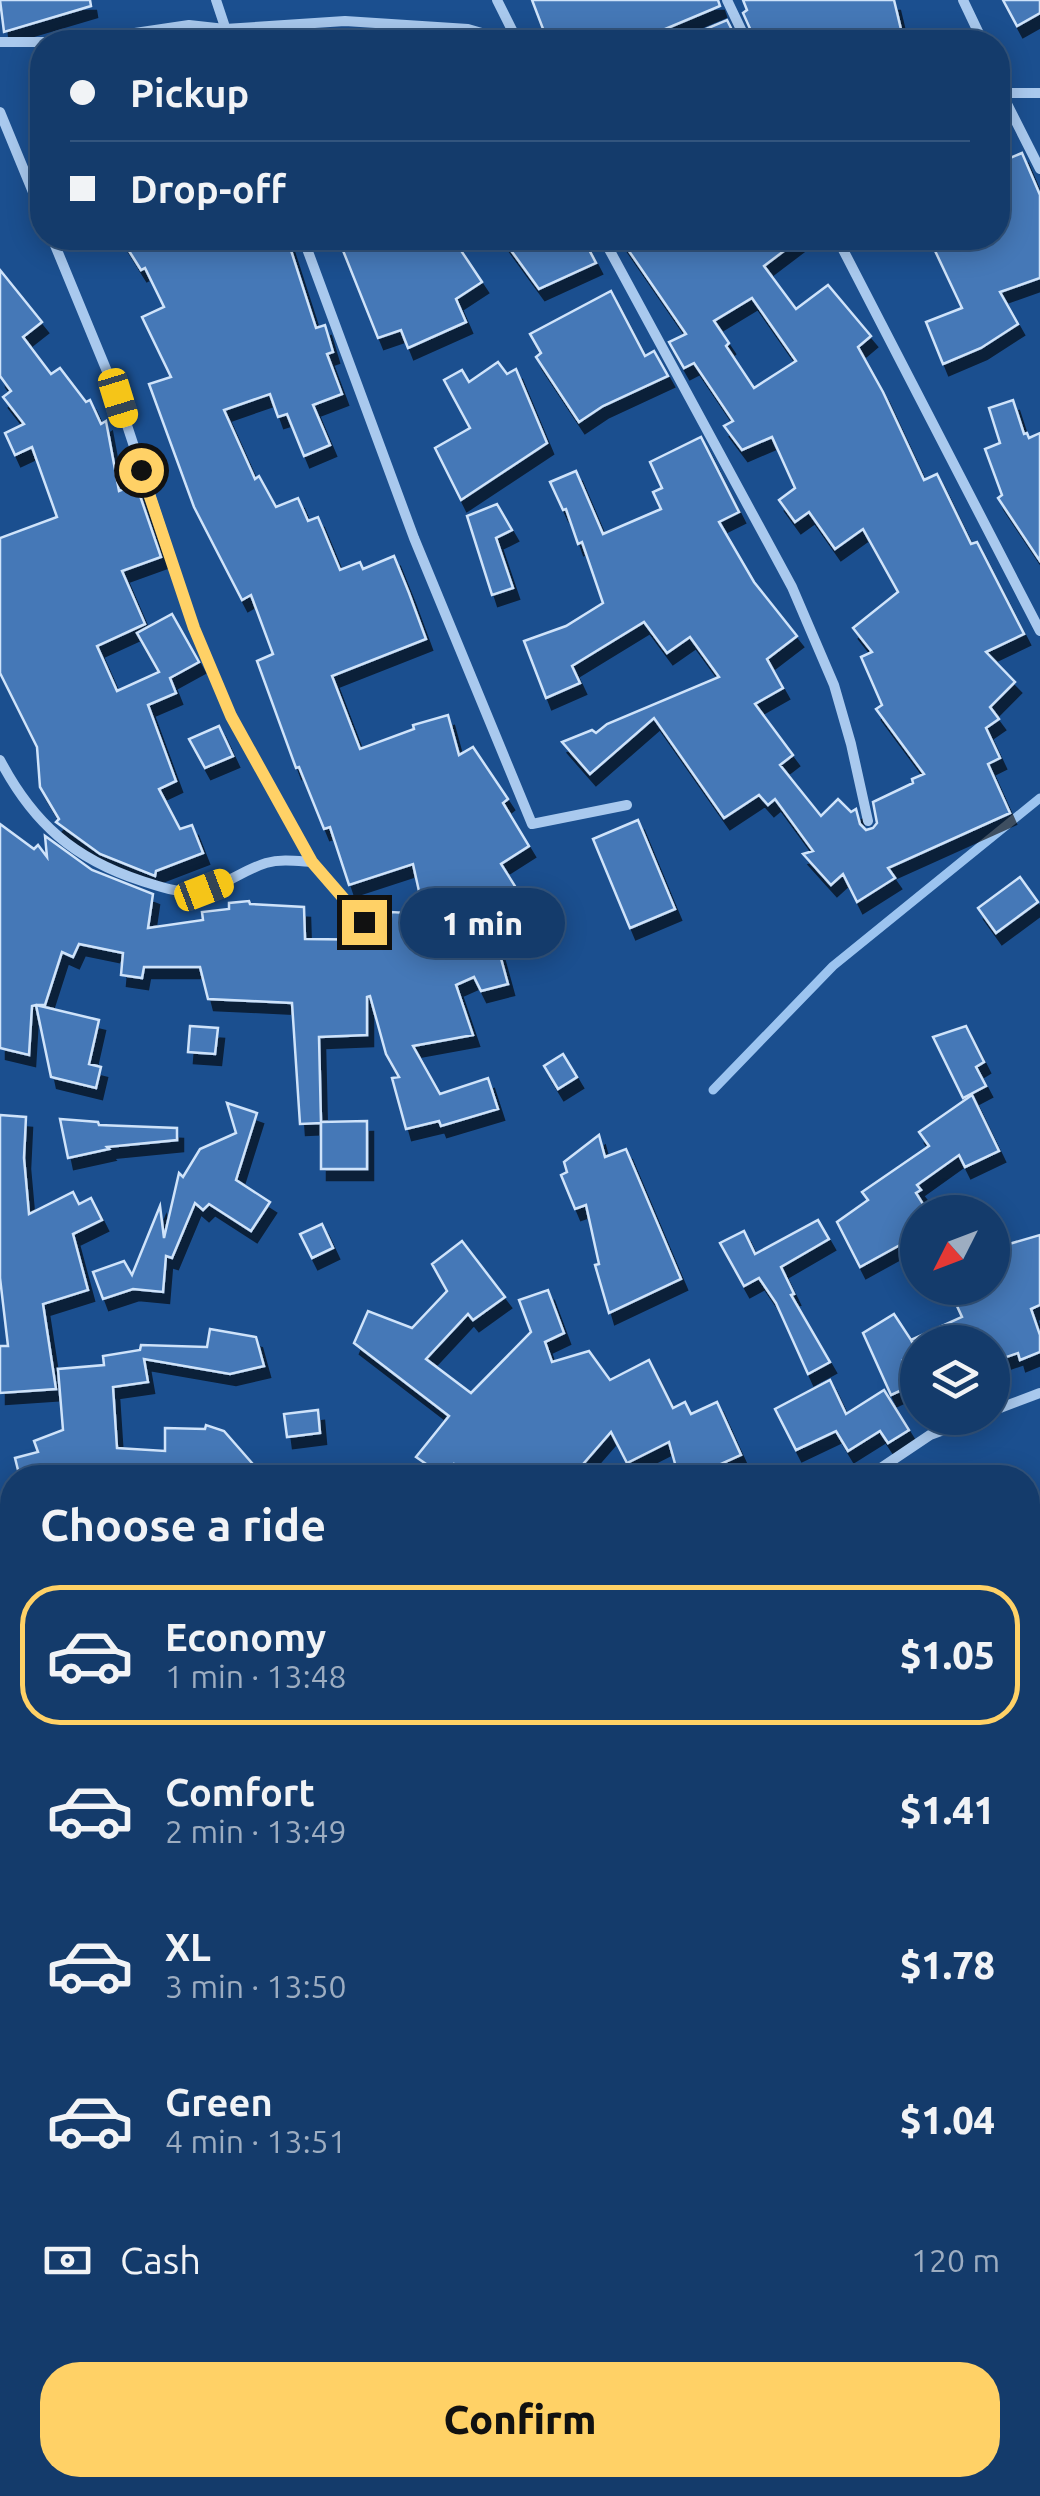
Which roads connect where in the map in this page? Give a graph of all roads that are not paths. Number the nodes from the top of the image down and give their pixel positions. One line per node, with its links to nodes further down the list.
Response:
1 (216, 0): 5 (street)
2 (497, 0): 8 (street)
3 (727, 0): 9 (street)
4 (963, 0): 10 (street)
5 (225, 29): 6 (street); 7 (street)
6 (154, 30)
7 (472, 30)
8 (510, 30)
9 (741, 30)
10 (977, 30)
11 (0, 42): 12 (street)
12 (30, 42)
13 (1010, 92): 14 (street)
14 (1040, 93)
15 (0, 112): 18 (street)
16 (1010, 113): 17 (street)
17 (1040, 169)
18 (30, 185)
19 (57, 250): 27 (street)
20 (306, 250): 25 (street)
21 (609, 250): 26 (street)
22 (844, 250): 23 (street)
23 (1040, 631)
24 (0, 760): 27 (street)
25 (627, 805)
26 (868, 821)
27 (312, 862): 28 (street)
28 (364, 922)
29 (1040, 1393): 30 (street)
30 (1010, 1404)
31 (930, 1435): 32 (street)
32 (885, 1465)

